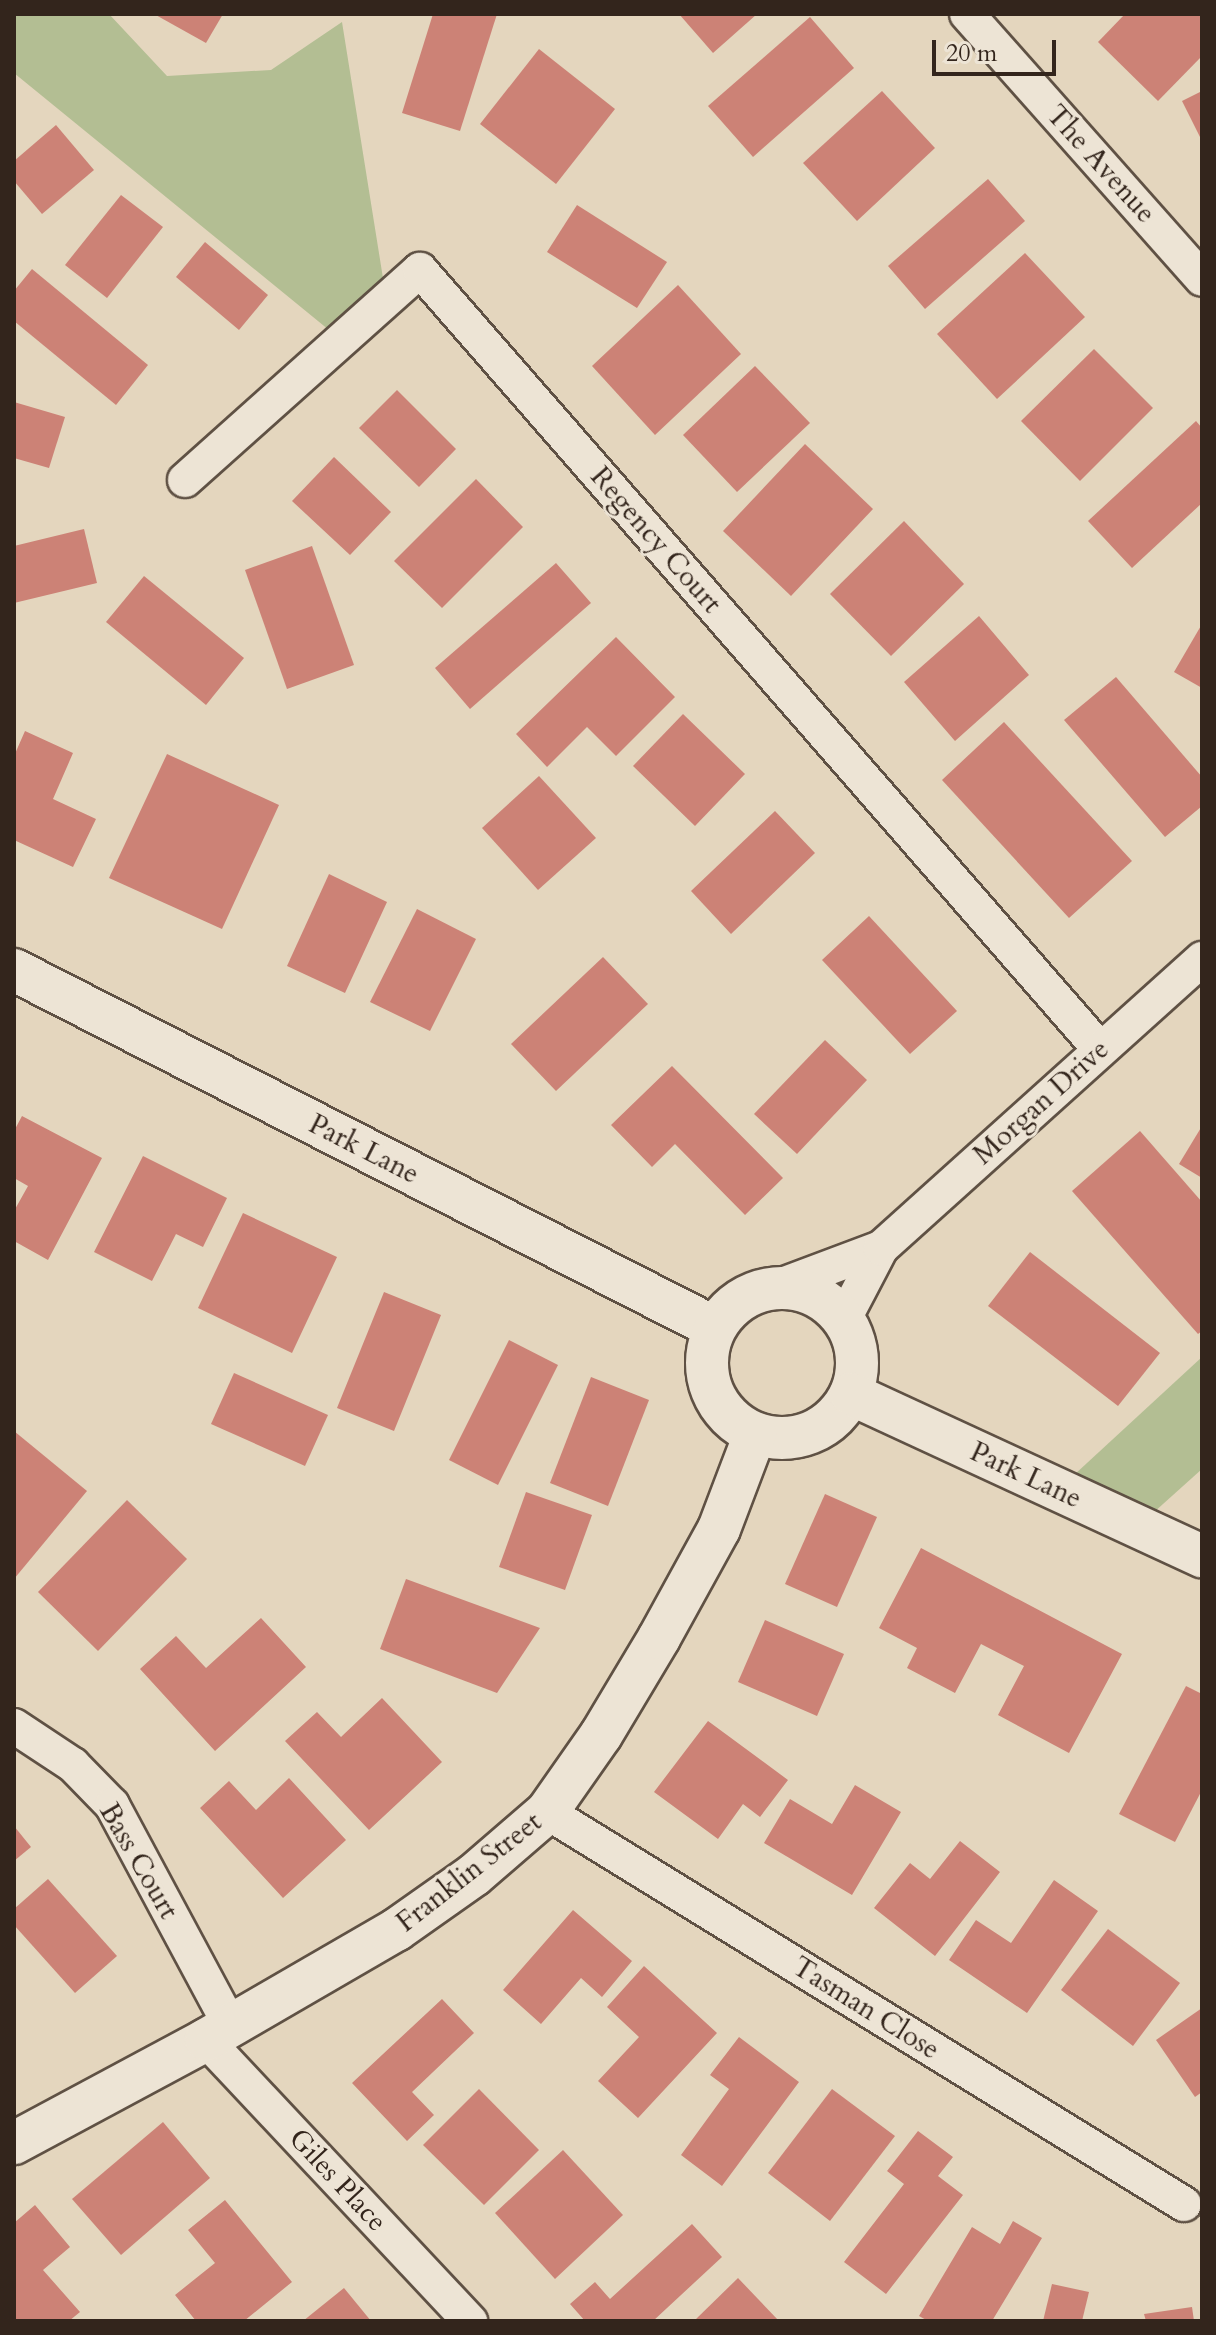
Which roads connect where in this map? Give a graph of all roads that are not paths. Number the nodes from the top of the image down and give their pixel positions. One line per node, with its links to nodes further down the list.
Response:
1 (967, 14): 2 (street, The Avenue)
2 (1202, 279)
3 (185, 480): 6 (street, Regency Court)
4 (1202, 959): 6 (street, Morgan Drive)
5 (14, 970): 10 (street, Park Lane)
6 (1099, 1048): 7 (street, Morgan Drive)
7 (881, 1248): 8 (street, Morgan Drive); 9 (street, Morgan Drive)
8 (777, 1287): 9 (street); 10 (street)
9 (844, 1319): 11 (street)
10 (715, 1328): 12 (street)
11 (851, 1394): 12 (street); 13 (street, Park Lane)
12 (755, 1434): 15 (street, Franklin Street)
13 (1202, 1556)
14 (14, 1726): 16 (street, Bass Court)
15 (547, 1812): 16 (street, Franklin Street); 18 (street, Tasman Close)
16 (218, 2032): 17 (street, Franklin Street); 19 (street, Giles Place)
17 (14, 2143)
18 (1184, 2204)
19 (470, 2321)

